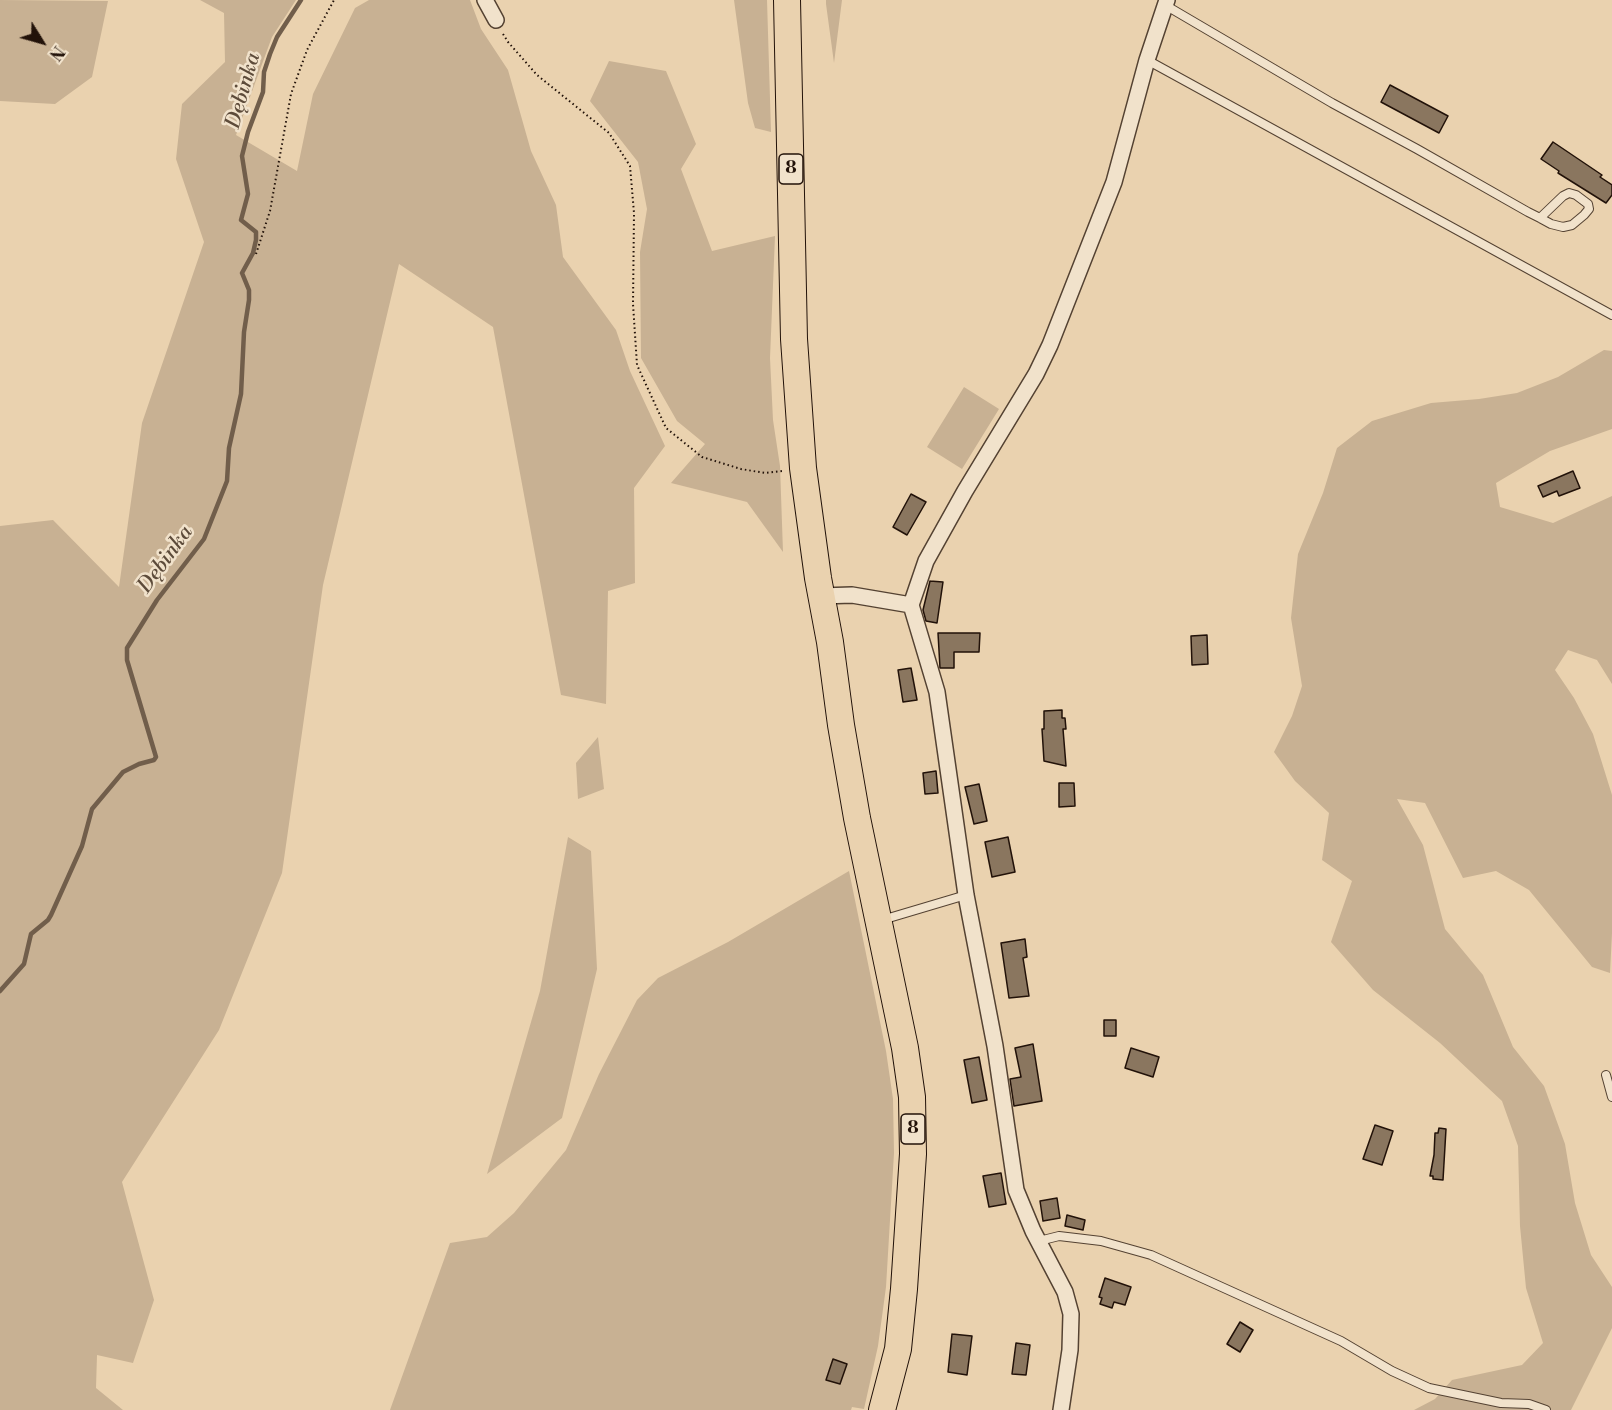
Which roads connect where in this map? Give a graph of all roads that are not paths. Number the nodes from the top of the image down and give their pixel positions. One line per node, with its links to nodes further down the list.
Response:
1 (485, 0): 4 (street)
2 (787, 0): 8 (highway, 8)
3 (1166, 3): 5 (street); 6 (lane)
4 (496, 20)
5 (1147, 60): 7 (lane); 9 (street)
6 (1540, 218): 6 (lane)
7 (1612, 315)
8 (821, 596): 9 (street); 11 (highway, 8)
9 (910, 605): 10 (street)
10 (966, 895): 11 (lane); 14 (street)
11 (878, 922): 15 (highway, 8)
12 (1605, 1076): 13 (lane)
13 (1612, 1097)
14 (1039, 1241): 16 (street); 17 (lane)
15 (882, 1410)
16 (1061, 1410)
17 (1546, 1410)

